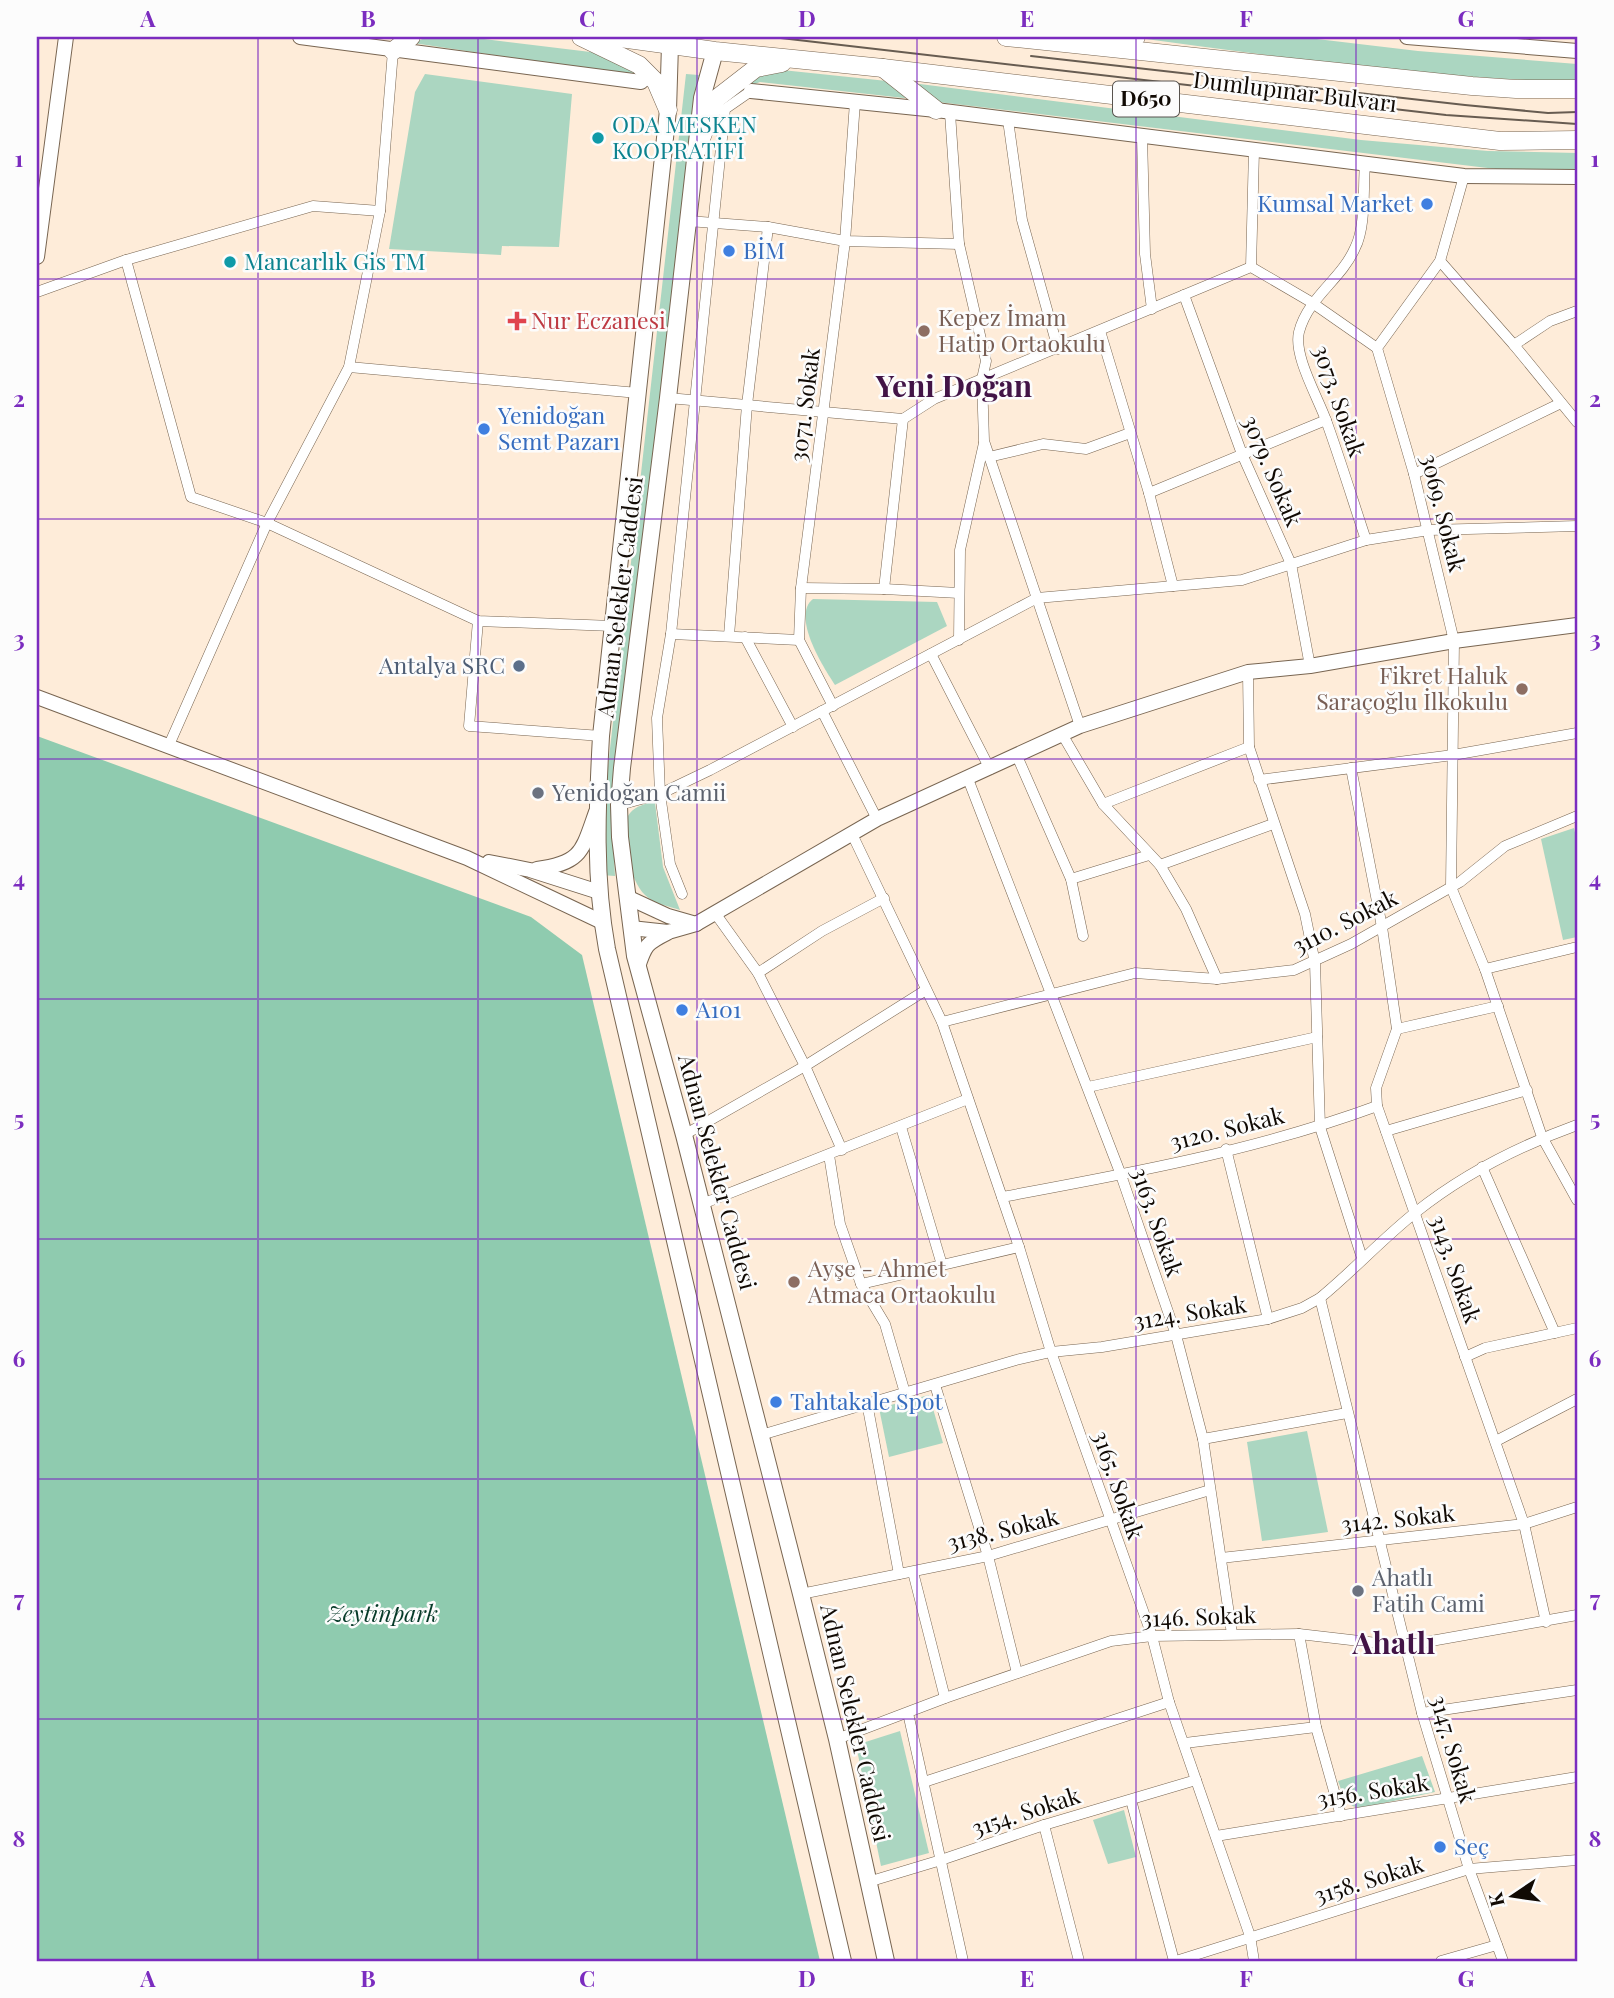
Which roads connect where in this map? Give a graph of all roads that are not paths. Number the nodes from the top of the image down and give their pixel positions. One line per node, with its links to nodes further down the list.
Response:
1 (66, 37): 29 (street)
2 (300, 37): 13 (street)
3 (411, 37): 13 (highway)
4 (582, 37): 21 (highway)
5 (613, 37): 9 (highway, Dumlupınar Bulvarı / D650)
6 (1006, 37): 12 (highway, Dumlupınar Bulvarı / D650)
7 (1136, 37): 12 (highway)
8 (1407, 37): 10 (street)
9 (670, 41): 11 (highway, Dumlupınar Bulvarı / D650); 21 (main road, Adnan Selekler Caddesi)
10 (1486, 41): 14 (street)
11 (717, 44): 15 (highway, Dumlupınar Bulvarı / D650); 27 (main road, Adnan Selekler Caddesi)
12 (1102, 48): 18 (highway, Dumlupınar Bulvarı / D650)
13 (393, 51): 17 (street); 32 (street)
14 (1577, 51)
15 (800, 60): 16 (highway, Dumlupınar Bulvarı / D650); 27 (highway)
16 (883, 68): 22 (highway); 25 (highway, Dumlupınar Bulvarı / D650)
17 (641, 82)
18 (1577, 89)
19 (751, 91): 20 (street); 34 (street)
20 (855, 102): 22 (street); 36 (street, 3071. Sokak)
21 (668, 110): 53 (main road, Adnan Selekler Caddesi)
22 (943, 111): 23 (street); 37 (street)
23 (1008, 120): 24 (street); 49 (street)
24 (1142, 136): 26 (street); 45 (street)
25 (1577, 140)
26 (1254, 150): 28 (street); 41 (street)
27 (696, 152): 33 (main road, Adnan Selekler Caddesi)
28 (1365, 163): 30 (street); 44 (street, 3073. Sokak)
29 (43, 164): 38 (street)
30 (1464, 176): 31 (street); 40 (street)
31 (1577, 177)
32 (380, 211): 39 (street); 51 (street)
33 (688, 221): 34 (street); 54 (main road, Adnan Selekler Caddesi)
34 (713, 223): 35 (street); 55 (street)
35 (768, 227): 36 (street); 57 (street)
36 (845, 241): 37 (street); 58 (street, 3071. Sokak)
37 (959, 244): 52 (street)
38 (37, 257)
39 (126, 260): 42 (street); 68 (street)
40 (1440, 261): 48 (street); 50 (street)
41 (1251, 267): 43 (street); 44 (street)
42 (37, 292)
43 (1184, 295): 45 (street); 64 (street, 3079. Sokak)
44 (1311, 303): 50 (street); 60 (street, 3073. Sokak)
45 (1152, 309): 47 (street)
46 (1577, 311): 48 (street)
47 (1100, 331): 49 (street); 62 (street)
48 (1514, 345): 56 (street)
49 (1058, 348): 52 (street)
50 (1377, 348): 66 (street, 3069. Sokak)
51 (349, 367): 53 (street); 68 (street)
52 (982, 379): 59 (street); 63 (street)
53 (638, 393): 80 (main road, Adnan Selekler Caddesi)
54 (668, 398): 55 (street); 108 (main road, Adnan Selekler Caddesi)
55 (695, 401): 57 (street); 81 (street)
56 (1560, 403): 61 (street); 66 (street)
57 (747, 405): 58 (street); 82 (street)
58 (824, 412): 59 (street); 74 (street, 3071. Sokak)
59 (903, 419): 75 (street)
60 (1326, 420): 64 (street); 71 (street, 3073. Sokak)
61 (1577, 421)
62 (1130, 433): 65 (street); 67 (street)
63 (984, 441): 65 (street); 76 (street)
64 (1242, 454): 67 (street); 72 (street, 3079. Sokak)
65 (989, 457): 77 (street)
66 (1414, 474): 70 (street, 3069. Sokak)
67 (1149, 493): 73 (street)
68 (267, 523): 78 (street); 98 (street)
69 (1577, 526): 70 (street)
70 (1429, 530): 71 (street); 86 (street, 3069. Sokak)
71 (1366, 540): 72 (street)
72 (1291, 564): 73 (street); 88 (street, 3079. Sokak)
73 (1173, 586): 77 (street)
74 (801, 588): 75 (street); 84 (street, 3071. Sokak)
75 (884, 589): 76 (street)
76 (959, 593): 85 (street)
77 (1037, 598): 85 (street); 93 (street)
78 (478, 621): 80 (street); 97 (street)
79 (1577, 625): 86 (street)
80 (613, 626): 97 (main road, Adnan Selekler Caddesi)
81 (671, 634): 82 (street); 106 (street)
82 (729, 636): 83 (street)
83 (745, 637): 84 (street); 94 (street)
84 (799, 640): 91 (street, 3071. Sokak)
85 (959, 640): 87 (street)
86 (1454, 641): 88 (street); 100 (street, 3069. Sokak)
87 (931, 654): 91 (street); 103 (street)
88 (1310, 666): 89 (street)
89 (1248, 672): 93 (street); 99 (street)
90 (37, 697): 98 (street, Adnan Selekler Caddesi)
91 (833, 706): 92 (street)
92 (822, 711): 94 (street); 111 (street)
93 (1080, 726): 96 (street)
94 (793, 727): 106 (street)
95 (1577, 733): 100 (street)
96 (1062, 734): 101 (street); 107 (street)
97 (601, 736): 109 (main road, Adnan Selekler Caddesi)
98 (169, 745): 115 (street, Adnan Selekler Caddesi)
99 (1249, 747): 105 (street); 107 (street)
100 (1453, 755): 102 (street); 119 (street, 3069. Sokak)
101 (1017, 756): 103 (street); 118 (street)
102 (1351, 768): 105 (street); 127 (street, 3143. Sokak)
103 (990, 769): 104 (street)
104 (968, 779): 111 (street); 138 (street, 3163. Sokak)
105 (1259, 780): 112 (street)
106 (660, 794): 108 (street); 121 (street)
107 (1102, 804): 114 (street)
108 (619, 805): 122 (main road, Adnan Selekler Caddesi)
109 (597, 810): 117 (street, Adnan Selekler Caddesi); 120 (main road, Adnan Selekler Caddesi)
110 (1577, 817): 119 (street, 3110. Sokak)
111 (877, 819): 113 (street)
112 (1273, 824): 116 (street); 132 (street)
113 (852, 834): 123 (street, 3165. Sokak); 124 (street)
114 (1149, 855): 116 (street); 118 (street)
115 (467, 858): 117 (street, Adnan Selekler Caddesi); 125 (street, Adnan Selekler Caddesi)
116 (1160, 865): 136 (street)
117 (530, 870): 120 (street, Adnan Selekler Caddesi)
118 (1071, 879): 130 (street)
119 (1451, 887): 127 (street, 3110. Sokak); 134 (street)
120 (599, 892): 122 (main road); 125 (main road, Adnan Selekler Caddesi)
121 (682, 894)
122 (627, 897): 126 (street); 128 (main road, Adnan Selekler Caddesi)
123 (884, 898): 135 (street); 137 (street, 3165. Sokak)
124 (715, 913): 126 (street); 135 (street)
125 (602, 922): 128 (main road); 221 (main road, Adnan Selekler Caddesi)
126 (696, 924): 129 (street)
127 (1382, 927): 132 (street, 3110. Sokak); 141 (street, 3143. Sokak)
128 (631, 928): 129 (street); 133 (main road, Adnan Selekler Caddesi)
129 (668, 932): 133 (street)
130 (1083, 936)
131 (1577, 947): 134 (street)
132 (1315, 963): 136 (street, 3110. Sokak); 142 (street)
133 (638, 967): 152 (main road, Adnan Selekler Caddesi)
134 (1485, 970): 139 (street)
135 (758, 973): 143 (street)
136 (1217, 979): 138 (street, 3110. Sokak)
137 (926, 990): 140 (street, 3165. Sokak); 143 (street)
138 (1052, 994): 140 (street, 3110. Sokak); 144 (street, 3163. Sokak)
139 (1498, 1006): 141 (street); 145 (street)
140 (942, 1022): 146 (street, 3165. Sokak)
141 (1397, 1029): 147 (street, 3143. Sokak)
142 (1317, 1037): 144 (street); 150 (street)
143 (805, 1066): 152 (street); 155 (street)
144 (1088, 1087): 158 (street, 3163. Sokak)
145 (1527, 1090): 151 (street); 153 (street)
146 (968, 1098): 149 (street); 159 (street, 3165. Sokak)
147 (1377, 1106): 150 (street, 3120. Sokak); 151 (street, 3143. Sokak)
148 (1577, 1125): 153 (street, 3124. Sokak)
149 (901, 1127): 155 (street); 165 (street)
150 (1320, 1127): 154 (street, 3120. Sokak); 164 (street)
151 (1386, 1131): 162 (street, 3143. Sokak)
152 (684, 1135): 161 (main road, Adnan Selekler Caddesi)
153 (1542, 1138): 157 (street, 3124. Sokak); 160 (street)
154 (1226, 1149): 158 (street, 3120. Sokak); 168 (street)
155 (842, 1150): 156 (street)
156 (829, 1155): 161 (street); 166 (street)
157 (1482, 1167): 162 (street, 3124. Sokak); 170 (street)
158 (1121, 1175): 159 (street, 3120. Sokak); 171 (street, 3163. Sokak)
159 (1002, 1197): 163 (street, 3165. Sokak)
160 (1577, 1200)
161 (702, 1204): 179 (main road, Adnan Selekler Caddesi)
162 (1415, 1213): 164 (street, 3124. Sokak); 173 (street, 3143. Sokak)
163 (1019, 1247): 165 (street); 172 (street, 3165. Sokak)
164 (1362, 1258): 167 (street, 3124. Sokak)
165 (942, 1265): 166 (street)
166 (862, 1284): 175 (street)
167 (1320, 1298): 168 (street, 3124. Sokak); 178 (street, 3147. Sokak)
168 (1268, 1319): 171 (street, 3124. Sokak)
169 (1577, 1328): 170 (street)
170 (1556, 1333): 173 (street)
171 (1176, 1335): 172 (street, 3124. Sokak); 180 (street, 3163. Sokak)
172 (1051, 1352): 174 (street, 3124. Sokak); 184 (street, 3165. Sokak)
173 (1465, 1357): 181 (street, 3143. Sokak)
174 (935, 1385): 175 (street, 3124. Sokak); 187 (street)
175 (905, 1393): 177 (street, 3124. Sokak)
176 (1577, 1399): 181 (street)
177 (867, 1403): 179 (street, 3124. Sokak); 190 (street)
178 (1347, 1413): 180 (street); 186 (street, 3147. Sokak)
179 (761, 1435): 191 (main road, Adnan Selekler Caddesi)
180 (1203, 1439): 182 (street, 3163. Sokak)
181 (1496, 1441): 185 (street, 3143. Sokak)
182 (1210, 1490): 184 (street, 3138. Sokak); 188 (street, 3163. Sokak)
183 (1577, 1507): 185 (street, 3142. Sokak)
184 (1110, 1521): 187 (street, 3138. Sokak); 196 (street, 3165. Sokak)
185 (1524, 1524): 186 (street, 3142. Sokak); 193 (street, 3143. Sokak)
186 (1378, 1541): 188 (street, 3142. Sokak); 197 (street, 3147. Sokak)
187 (988, 1556): 189 (street, 3138. Sokak); 198 (street)
188 (1221, 1558): 195 (street, 3163. Sokak)
189 (913, 1572): 190 (street, 3138. Sokak); 200 (street)
190 (900, 1574): 191 (street, 3138. Sokak)
191 (801, 1594): 205 (main road, Adnan Selekler Caddesi)
192 (1577, 1615): 193 (street, 3146. Sokak)
193 (1546, 1622): 197 (street, 3146. Sokak)
194 (1299, 1633): 195 (street, 3146. Sokak); 197 (street, 3146. Sokak); 204 (street)
195 (1232, 1634): 196 (street, 3146. Sokak)
196 (1152, 1636): 198 (street, 3146. Sokak); 201 (street, 3165. Sokak)
197 (1403, 1646): 203 (street, 3147. Sokak)
198 (1017, 1673): 200 (street, 3146. Sokak)
199 (1577, 1690): 203 (street)
200 (945, 1698): 202 (street, 3146. Sokak)
201 (1170, 1702): 206 (street, 3165. Sokak); 209 (street)
202 (908, 1713): 205 (street, 3146. Sokak); 209 (street)
203 (1422, 1713): 210 (street, 3147. Sokak)
204 (1316, 1727): 206 (street); 212 (street)
205 (837, 1739): 218 (main road, Adnan Selekler Caddesi)
206 (1185, 1743): 208 (street, 3165. Sokak)
207 (1577, 1777): 210 (street, 3156. Sokak)
208 (1196, 1780): 211 (street, 3154. Sokak); 214 (street, 3165. Sokak)
209 (924, 1782): 215 (street)
210 (1446, 1798): 212 (street, 3156. Sokak); 217 (street, 3147. Sokak)
211 (1131, 1800): 213 (street, 3154. Sokak); 225 (street)
212 (1340, 1816): 214 (street, 3156. Sokak)
213 (1044, 1825): 215 (street, 3154. Sokak); 224 (street)
214 (1216, 1836): 219 (street, 3165. Sokak)
215 (942, 1860): 218 (street, 3154. Sokak); 223 (street)
216 (1577, 1860): 217 (street, 3158. Sokak)
217 (1469, 1869): 219 (street, 3158. Sokak); 220 (street, 3147. Sokak)
218 (868, 1882): 222 (main road, Adnan Selekler Caddesi)
219 (1250, 1936): 225 (street, 3158. Sokak); 226 (street, 3165. Sokak)
220 (1497, 1945): 227 (street); 228 (street, 3147. Sokak)
221 (842, 1961)
222 (886, 1961)
223 (963, 1961)
224 (1079, 1961)
225 (1175, 1961)
226 (1254, 1961)
227 (1441, 1961)
228 (1503, 1961)

